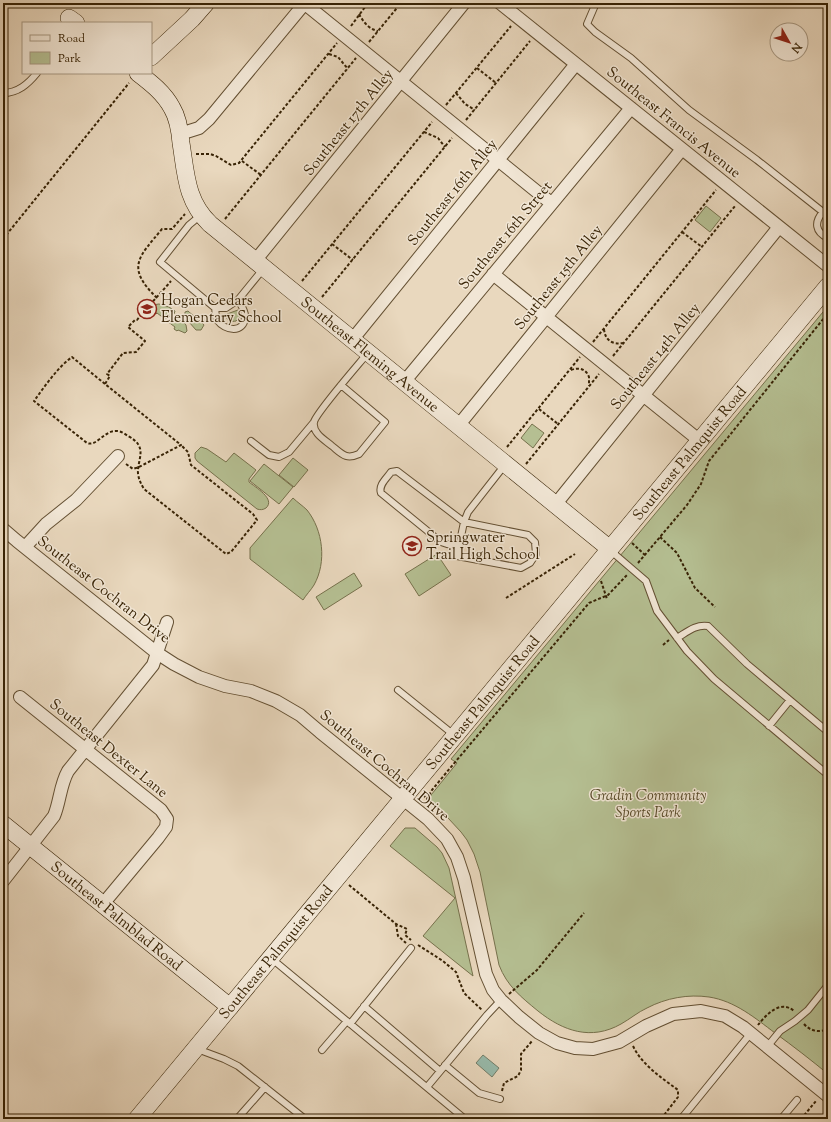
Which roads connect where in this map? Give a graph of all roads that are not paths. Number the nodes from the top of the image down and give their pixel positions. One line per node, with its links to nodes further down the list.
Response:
1 (206, 3): 6 (main road)
2 (304, 3): 10 (street); 13 (street)
3 (464, 3): 10 (street, Southeast 17th Alley)
4 (500, 3): 7 (street, Southeast Francis Avenue)
5 (596, 3): 18 (lane)
6 (152, 56)
7 (576, 64): 12 (street, Southeast Francis Avenue); 15 (street, Southeast 16th Alley)
8 (36, 74): 11 (lane)
9 (136, 76): 13 (main road)
10 (401, 81): 15 (street); 21 (street, Southeast 17th Alley)
11 (3, 93)
12 (630, 108): 14 (street, Southeast Francis Avenue); 16 (street, Southeast 16th Street)
13 (180, 134): 17 (main road)
14 (682, 149): 19 (street, Southeast Francis Avenue); 27 (street, Southeast 15th Alley)
15 (498, 160): 16 (street); 28 (street, Southeast 16th Alley)
16 (552, 203): 23 (street, Southeast 16th Street)
17 (197, 210): 21 (main road, Southeast Fleming Avenue); 26 (lane)
18 (826, 214): 20 (lane)
19 (779, 227): 22 (street, Southeast Francis Avenue); 32 (street, Southeast 14th Alley)
20 (828, 238)
21 (260, 265): 25 (lane); 28 (main road, Southeast Fleming Avenue)
22 (828, 266)
23 (493, 274): 27 (street); 30 (street, Southeast 16th Street)
24 (828, 286): 36 (main road, Southeast Palmquist Road)
25 (238, 300): 26 (lane); 26 (lane)
26 (215, 308)
27 (546, 317): 32 (street); 34 (street, Southeast 15th Alley)
28 (352, 340): 29 (main road, Southeast Fleming Avenue)
29 (368, 352): 30 (main road, Southeast Fleming Avenue); 31 (lane)
30 (404, 382): 34 (main road, Southeast Fleming Avenue)
31 (341, 386): 33 (lane); 33 (lane)
32 (643, 396): 36 (street); 39 (street, Southeast 14th Alley)
33 (314, 422): 35 (lane)
34 (458, 426): 38 (main road, Southeast Fleming Avenue)
35 (251, 441)
36 (700, 441): 44 (main road, Southeast Palmquist Road)
37 (118, 456): 43 (street)
38 (506, 456): 39 (main road, Southeast Fleming Avenue); 40 (lane)
39 (555, 505): 44 (main road, Southeast Fleming Avenue)
40 (464, 522): 42 (lane); 42 (lane); 42 (lane)
41 (3, 529): 43 (street, Southeast Cochran Drive)
42 (459, 546)
43 (25, 547): 47 (street, Southeast Cochran Drive)
44 (610, 549): 46 (lane); 53 (main road, Southeast Palmquist Road)
45 (167, 622): 47 (street)
46 (677, 638): 50 (lane); 51 (lane)
47 (157, 653): 54 (street); 56 (street, Southeast Cochran Drive)
48 (398, 690): 53 (lane)
49 (20, 697): 54 (street, Southeast Dexter Lane)
50 (790, 700): 51 (lane); 52 (lane)
51 (769, 726): 55 (lane)
52 (828, 732)
53 (455, 736): 56 (main road, Southeast Palmquist Road)
54 (85, 750): 58 (street); 60 (street, Southeast Dexter Lane)
55 (828, 775)
56 (403, 799): 62 (main road, Southeast Palmquist Road); 64 (street, Southeast Cochran Drive)
57 (3, 824): 58 (main road, Southeast Palmblad Road)
58 (31, 846): 59 (street); 60 (main road, Southeast Palmblad Road)
59 (3, 881)
60 (103, 904): 65 (main road, Southeast Palmblad Road)
61 (410, 948): 66 (lane)
62 (270, 958): 65 (main road, Southeast Palmquist Road); 67 (lane)
63 (828, 985): 69 (lane)
64 (501, 1000): 68 (street, Southeast Cochran Drive); 72 (lane)
65 (230, 1006): 70 (main road, Southeast Palmquist Road)
66 (364, 1006): 67 (lane); 73 (lane)
67 (348, 1023): 71 (lane); 75 (lane)
68 (751, 1033): 69 (street, Southeast Cochran Drive); 83 (lane)
69 (767, 1046): 76 (street, Southeast Cochran Drive)
70 (196, 1049): 74 (lane); 79 (main road, Southeast Palmquist Road)
71 (322, 1050)
72 (445, 1065): 73 (lane); 77 (lane)
73 (440, 1071): 75 (lane)
74 (265, 1087): 80 (lane); 81 (lane)
75 (427, 1087): 82 (lane)
76 (826, 1094)
77 (500, 1099)
78 (797, 1100): 84 (lane)
79 (137, 1119)
80 (238, 1119)
81 (305, 1119)
82 (465, 1119)
83 (681, 1119)
84 (781, 1119)

